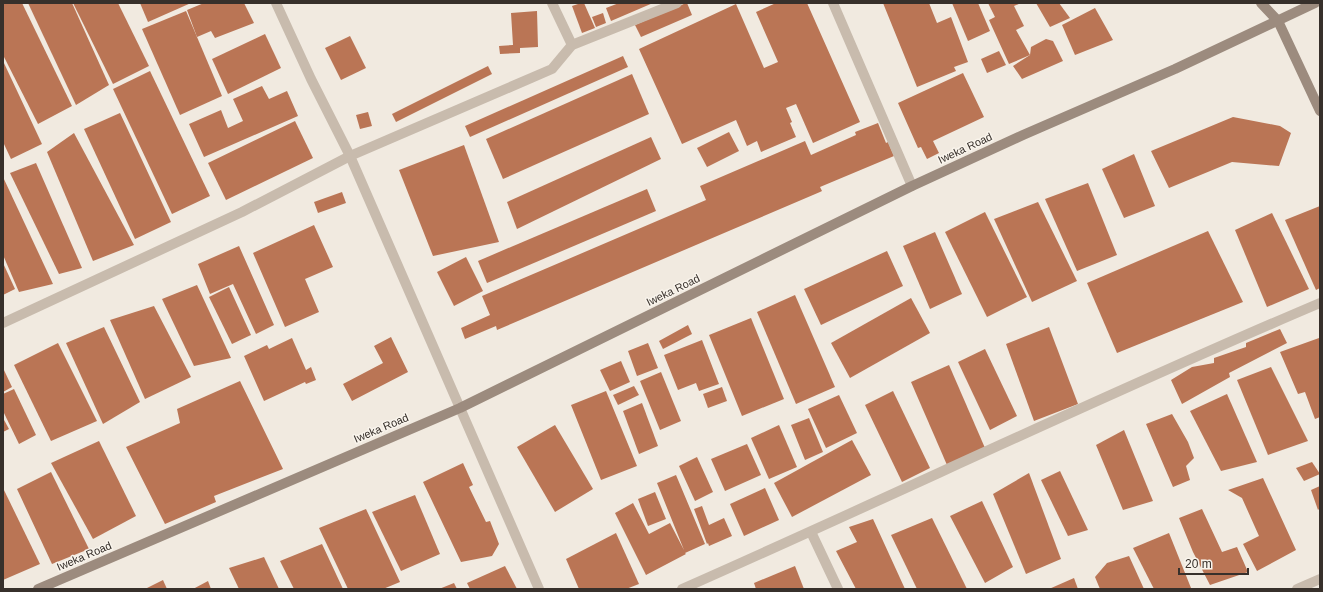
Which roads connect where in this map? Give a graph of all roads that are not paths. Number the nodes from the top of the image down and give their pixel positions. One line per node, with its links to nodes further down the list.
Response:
1 (276, 3): 10 (street)
2 (552, 3): 8 (street)
3 (677, 3): 8 (street)
4 (833, 3): 11 (street)
5 (1261, 3): 7 (main road)
6 (1315, 3): 7 (main road, Iweka Road)
7 (1278, 21): 9 (main road); 11 (main road, Iweka Road)
8 (572, 45): 10 (street)
9 (1320, 111)
10 (350, 156): 13 (street); 14 (street)
11 (912, 186): 14 (main road, Iweka Road)
12 (1320, 303): 15 (street)
13 (3, 323)
14 (460, 408): 17 (main road, Iweka Road); 18 (street)
15 (811, 532): 19 (street); 20 (street)
16 (1320, 578): 21 (street)
17 (38, 589)
18 (540, 589)
19 (682, 589)
20 (838, 589)
21 (1297, 589)

